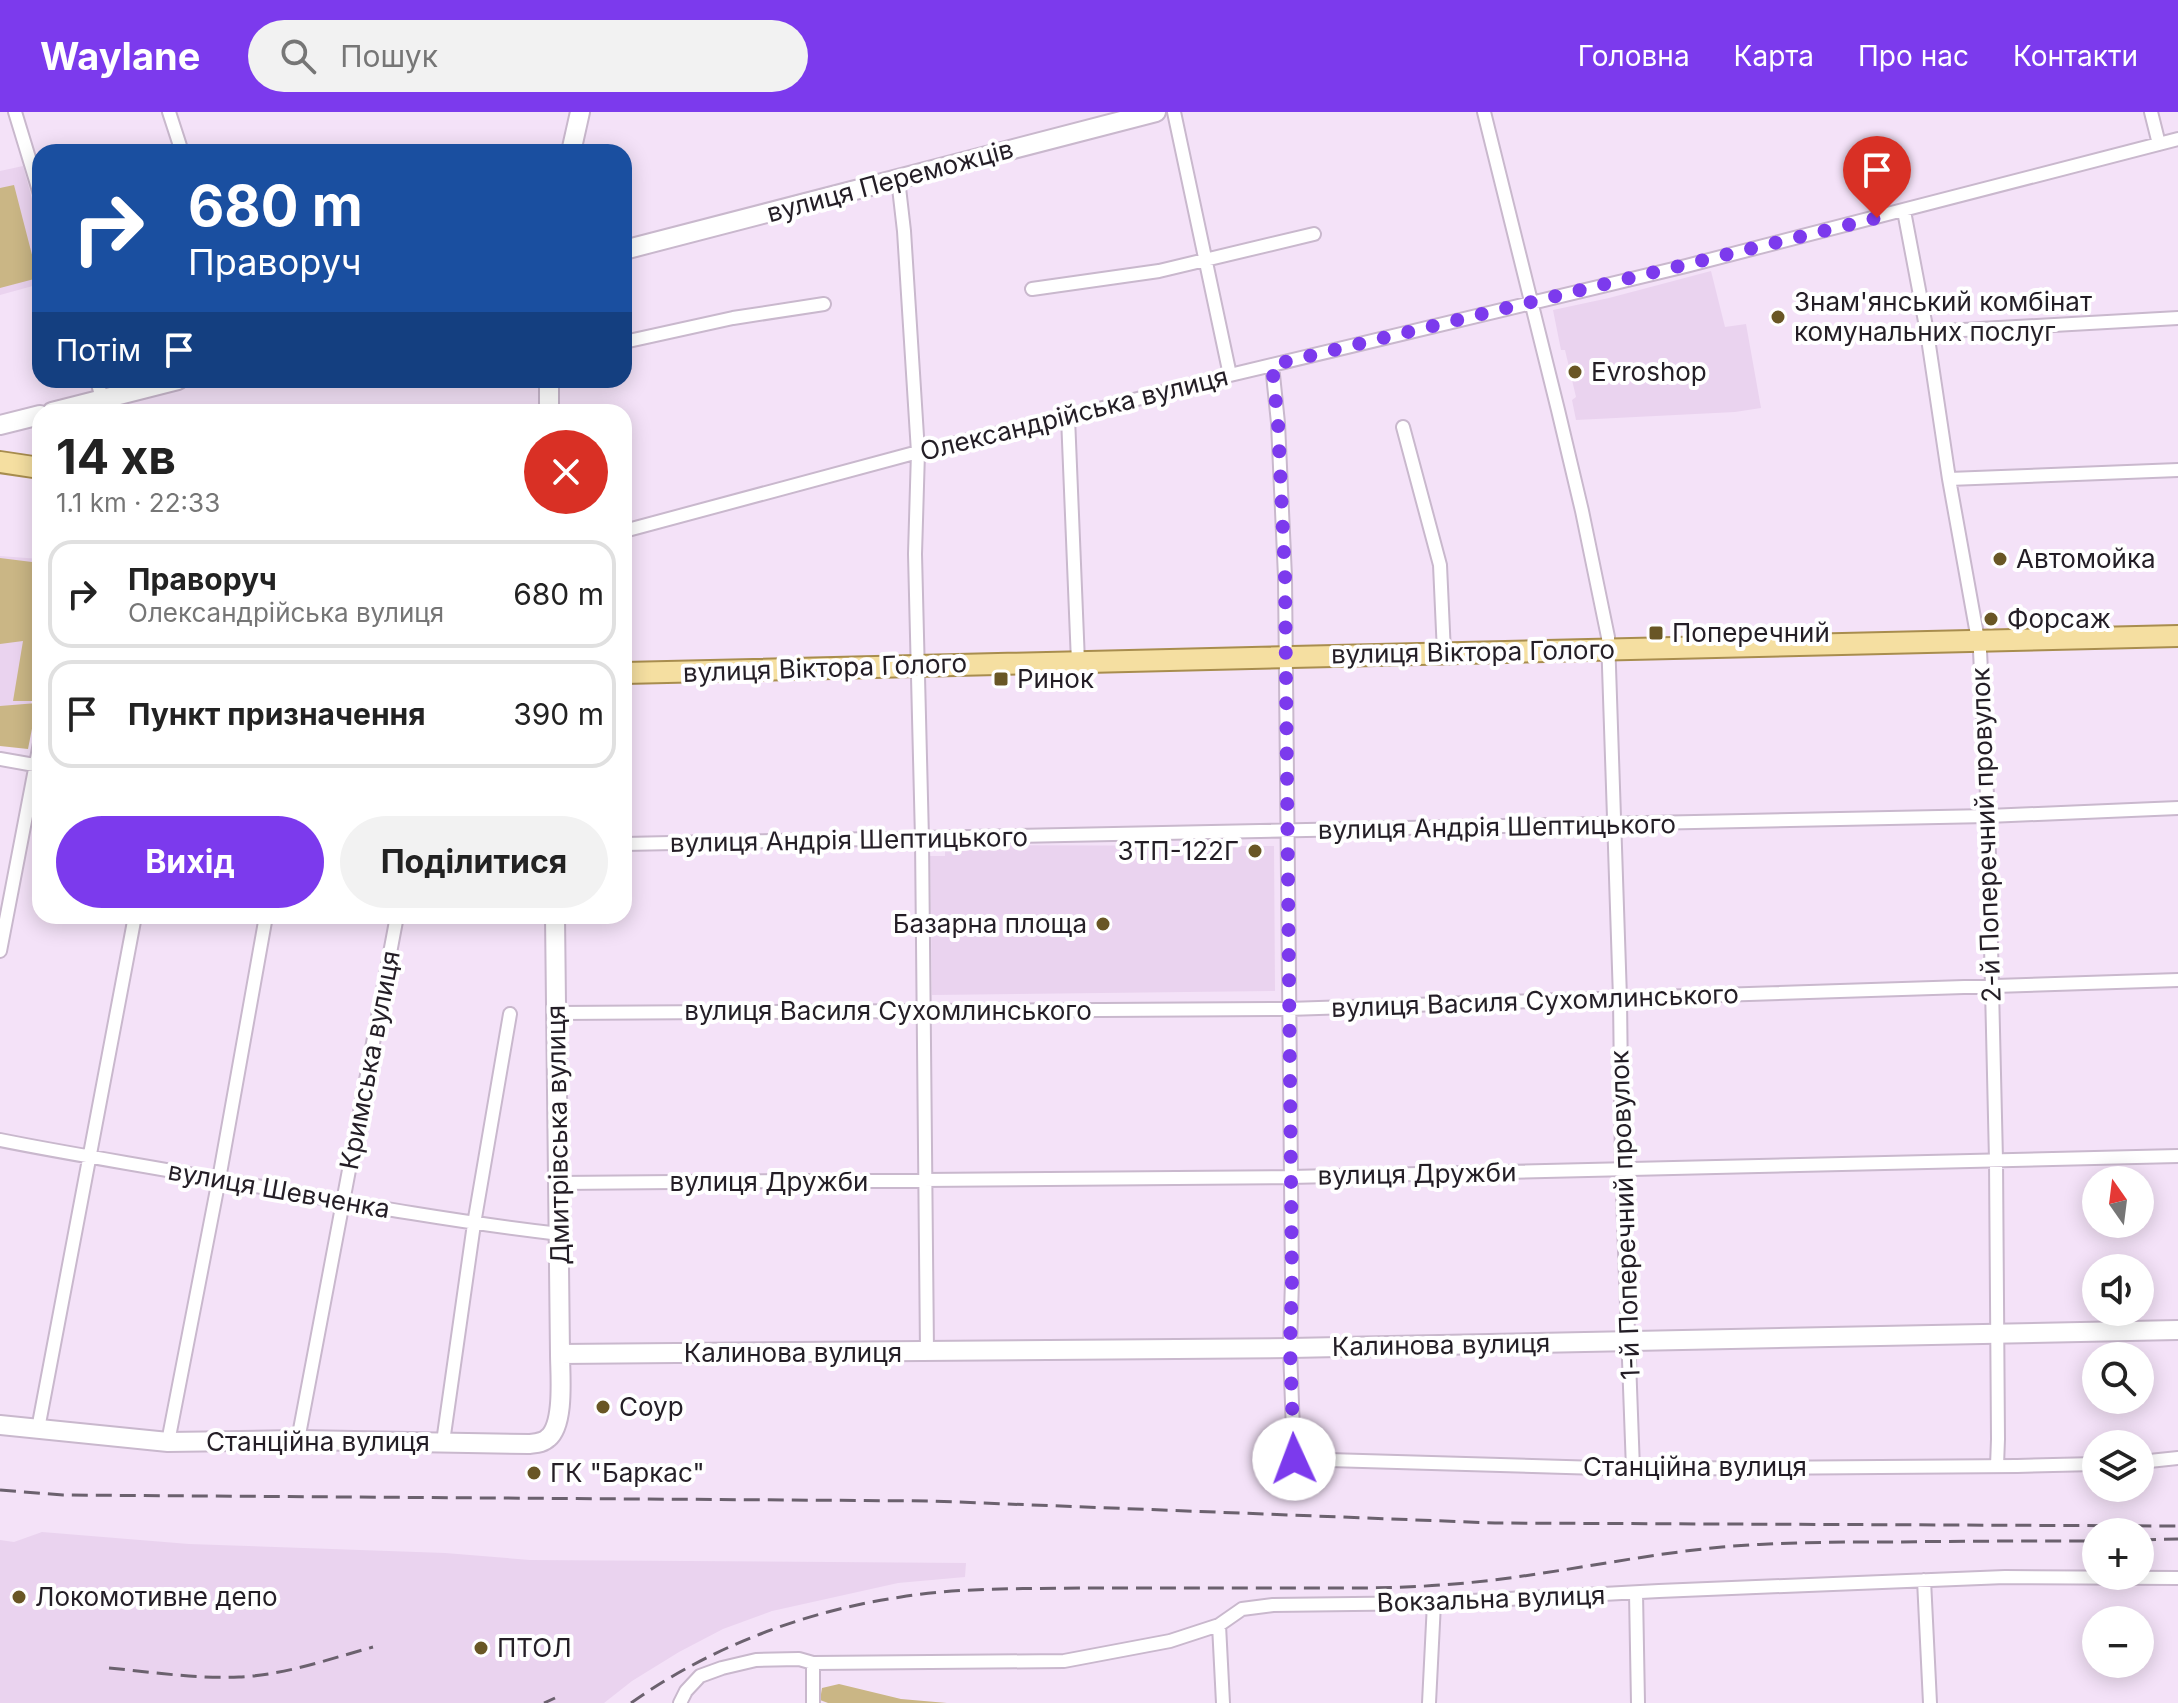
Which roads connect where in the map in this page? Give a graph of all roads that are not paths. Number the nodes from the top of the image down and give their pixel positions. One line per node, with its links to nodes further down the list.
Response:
1 (15, 112): 12 (street)
2 (169, 112): 9 (street)
3 (580, 112): 10 (street)
4 (1156, 112): 13 (street, вулиця Переможців)
5 (1174, 112): 17 (street)
6 (1484, 112): 19 (street, 1-й Поперечний провулок)
7 (2151, 112): 11 (street)
8 (2178, 139): 11 (street, Олександрійська вулиця)
9 (179, 144)
10 (573, 144)
11 (2159, 144): 14 (street, Олександрійська вулиця)
12 (32, 168)
13 (898, 179): 16 (street, вулиця Переможців); 34 (street)
14 (1904, 211): 19 (street, Олександрійська вулиця); 22 (street, 2-й Поперечний провулок)
15 (1314, 234): 17 (street)
16 (632, 248)
17 (1205, 259): 18 (street); 25 (street)
18 (1032, 289)
19 (1533, 302): 24 (street, Олександрійська вулиця); 42 (street, 1-й Поперечний провулок)
20 (824, 304): 23 (street)
21 (2178, 318): 22 (street)
22 (1927, 332): 38 (street, 2-й Поперечний провулок)
23 (632, 340)
24 (1272, 365): 25 (street, Олександрійська вулиця); 44 (street)
25 (1230, 375): 31 (street, Олександрійська вулиця)
26 (99, 388): 28 (street)
27 (146, 388): 28 (street)
28 (102, 399): 29 (street)
29 (83, 404)
30 (32, 417): 32 (street)
31 (1068, 417): 34 (street, Олександрійська вулиця); 45 (street)
32 (0, 425)
33 (1403, 427): 43 (street)
34 (918, 452): 39 (street, Олександрійська вулиця); 46 (street)
35 (0, 462): 36 (main road)
36 (32, 467)
37 (2178, 470): 38 (street)
38 (1949, 479): 41 (street, 2-й Поперечний провулок)
39 (632, 529)
40 (2178, 636): 41 (main road, вулиця Віктора Голого)
41 (1979, 642): 42 (main road, вулиця Віктора Голого); 52 (street, 2-й Поперечний провулок)
42 (1609, 649): 43 (main road, вулиця Віктора Голого); 53 (street, 1-й Поперечний провулок)
43 (1444, 653): 44 (main road, вулиця Віктора Голого)
44 (1285, 656): 45 (main road, вулиця Віктора Голого); 54 (street)
45 (1078, 662): 46 (main road, вулиця Віктора Голого)
46 (917, 665): 47 (main road, вулиця Віктора Голого); 55 (street)
47 (632, 673)
48 (0, 759): 49 (street)
49 (32, 765)
50 (32, 795): 61 (street)
51 (2178, 808): 52 (street, вулиця Андрія Шептицького)
52 (1988, 816): 53 (street, вулиця Андрія Шептицького); 63 (street, 2-й Поперечний провулок)
53 (1614, 824): 54 (street, вулиця Андрія Шептицького); 64 (street, 1-й Поперечний провулок)
54 (1289, 832): 55 (street, вулиця Андрія Шептицького); 65 (street)
55 (922, 839): 56 (street, вулиця Андрія Шептицького); 66 (street)
56 (632, 844)
57 (134, 924): 71 (street)
58 (265, 924): 75 (street)
59 (395, 924): 78 (street, Кримська вулиця)
60 (555, 924): 67 (street, Дмитрівська вулиця)
61 (0, 951)
62 (2178, 980): 63 (street, вулиця Василя Сухомлинського)
63 (1992, 986): 64 (street, вулиця Василя Сухомлинського); 72 (street, 2-й Поперечний провулок)
64 (1620, 998): 65 (street, вулиця Василя Сухомлинського); 73 (street, 1-й Поперечний провулок)
65 (1288, 1009): 66 (street, вулиця Василя Сухомлинського); 74 (street)
66 (923, 1012): 67 (street, вулиця Василя Сухомлинського); 76 (street)
67 (557, 1013): 77 (street, Дмитрівська вулиця)
68 (510, 1014): 79 (street)
69 (0, 1140): 71 (street, вулиця Шевченка)
70 (2178, 1156): 72 (street, вулиця Дружби)
71 (90, 1158): 75 (street, вулиця Шевченка); 88 (street)
72 (1996, 1160): 73 (street, вулиця Дружби); 82 (street, 2-й Поперечний провулок)
73 (1622, 1169): 74 (street, вулиця Дружби); 83 (street, 1-й Поперечний провулок)
74 (1290, 1177): 76 (street, вулиця Дружби); 84 (street)
75 (219, 1179): 78 (street, вулиця Шевченка); 90 (street)
76 (926, 1180): 77 (street, вулиця Дружби); 85 (street)
77 (559, 1183): 80 (street, Дмитрівська вулиця)
78 (343, 1202): 79 (street, вулиця Шевченка); 89 (street, Кримська вулиця)
79 (474, 1224): 80 (street, вулиця Шевченка); 91 (street)
80 (560, 1234): 86 (street, Дмитрівська вулиця)
81 (2178, 1330): 82 (street, Калинова вулиця)
82 (1997, 1334): 83 (street, Калинова вулиця); 95 (street, 2-й Поперечний провулок)
83 (1627, 1341): 84 (street, Калинова вулиця); 96 (street, 1-й Поперечний провулок)
84 (1290, 1348): 85 (street, Калинова вулиця); 96 (street, Станційна вулиця)
85 (927, 1352): 86 (street, Калинова вулиця)
86 (560, 1354): 91 (street, Станційна вулиця)
87 (0, 1425): 88 (street, Станційна вулиця)
88 (38, 1429): 90 (street, Станційна вулиця)
89 (298, 1440): 90 (street, Станційна вулиця); 91 (street, Станційна вулиця)
90 (168, 1442)
91 (443, 1442)
92 (2178, 1458): 93 (street)
93 (2154, 1461)
94 (2082, 1464): 95 (street, Станційна вулиця)
95 (1997, 1466): 96 (street, Станційна вулиця)
96 (1633, 1469)
97 (2178, 1578): 98 (street, Вокзальна вулиця)
98 (1924, 1580): 99 (street, Вокзальна вулиця); 108 (street)
99 (1636, 1593): 100 (street, Вокзальна вулиця); 107 (street)
100 (1434, 1603): 101 (street, Вокзальна вулиця); 106 (street)
101 (1219, 1625): 102 (street, Вокзальна вулиця); 105 (street)
102 (813, 1663): 103 (street, Вокзальна вулиця); 104 (street)
103 (680, 1703)
104 (813, 1703)
105 (1223, 1703)
106 (1429, 1703)
107 (1638, 1703)
108 (1930, 1703)

